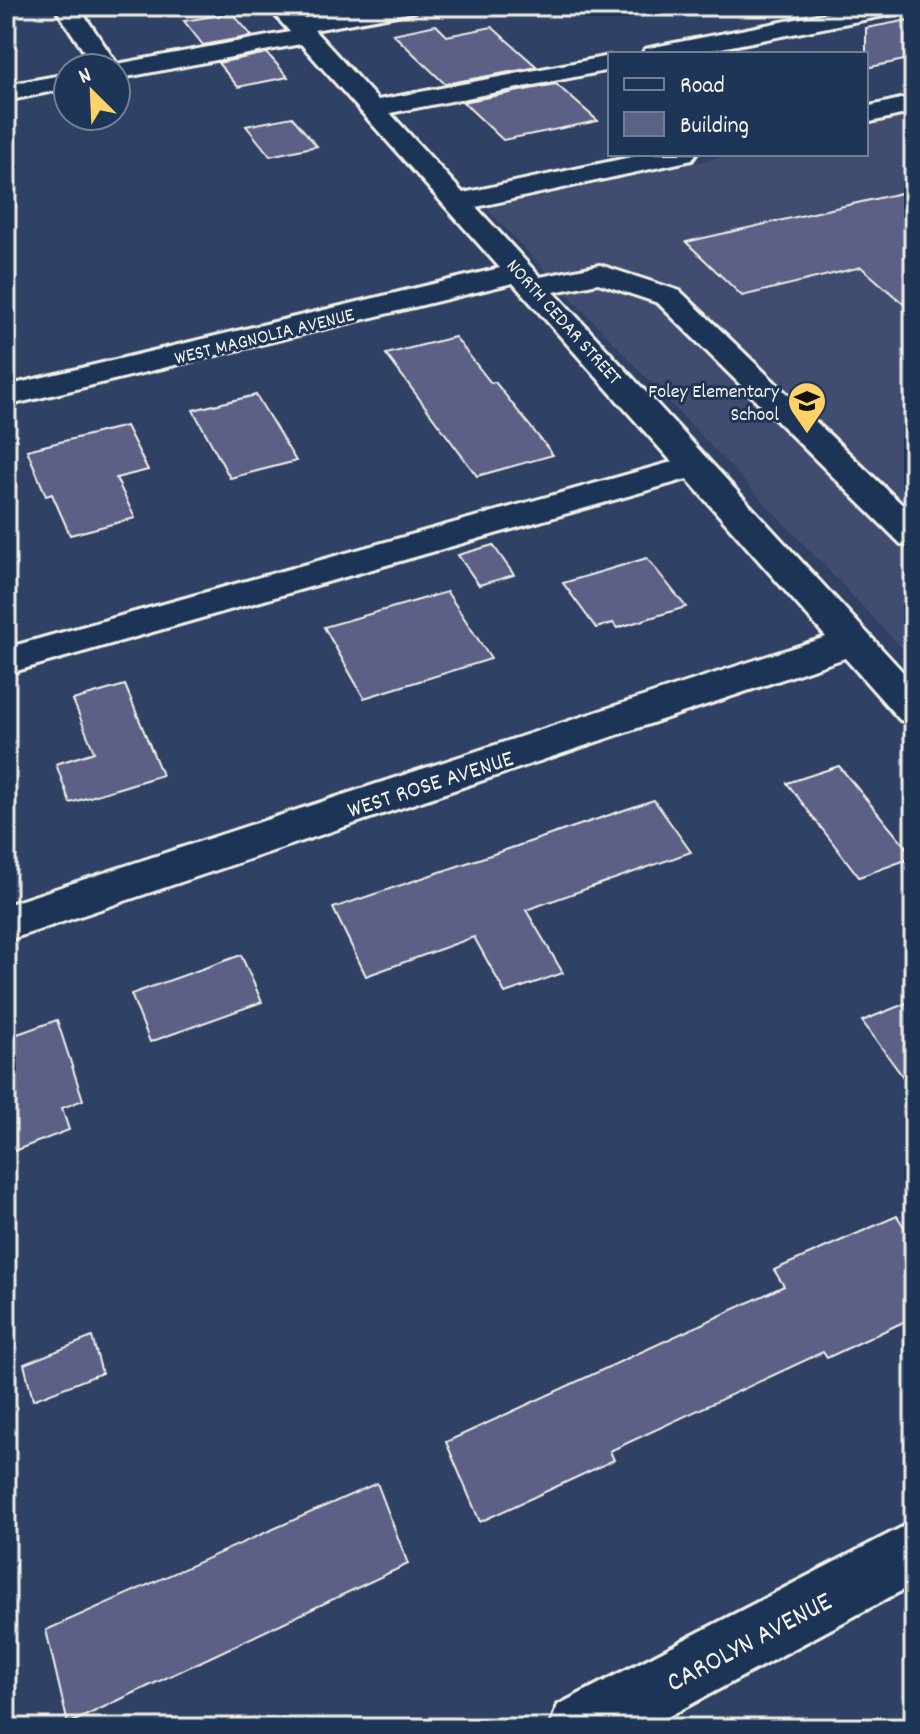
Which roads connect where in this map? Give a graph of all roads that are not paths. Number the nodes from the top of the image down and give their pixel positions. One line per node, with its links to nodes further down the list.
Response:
1 (66, 6): 5 (street)
2 (408, 6): 4 (street)
3 (899, 6): 6 (street)
4 (294, 23): 8 (street); 12 (street, NORTH CEDAR STREET)
5 (96, 52)
6 (664, 52)
7 (608, 63): 12 (street)
8 (132, 68)
9 (52, 84): 10 (street)
10 (6, 93)
11 (914, 104): 13 (street)
12 (373, 109): 15 (street, NORTH CEDAR STREET)
13 (868, 115)
14 (674, 156): 15 (street)
15 (458, 202): 16 (street, NORTH CEDAR STREET)
16 (528, 280): 17 (street, WEST MAGNOLIA AVENUE); 18 (street, NORTH CEDAR STREET); 19 (street, WEST MAGNOLIA AVENUE)
17 (6, 396)
18 (693, 467): 20 (street, NORTH CEDAR STREET); 21 (street)
19 (914, 536)
20 (853, 642): 22 (street, NORTH CEDAR STREET); 23 (street, WEST ROSE AVENUE)
21 (6, 661)
22 (914, 710)
23 (6, 923)
24 (914, 1551): 25 (street, CAROLYN AVENUE)
25 (581, 1728)

